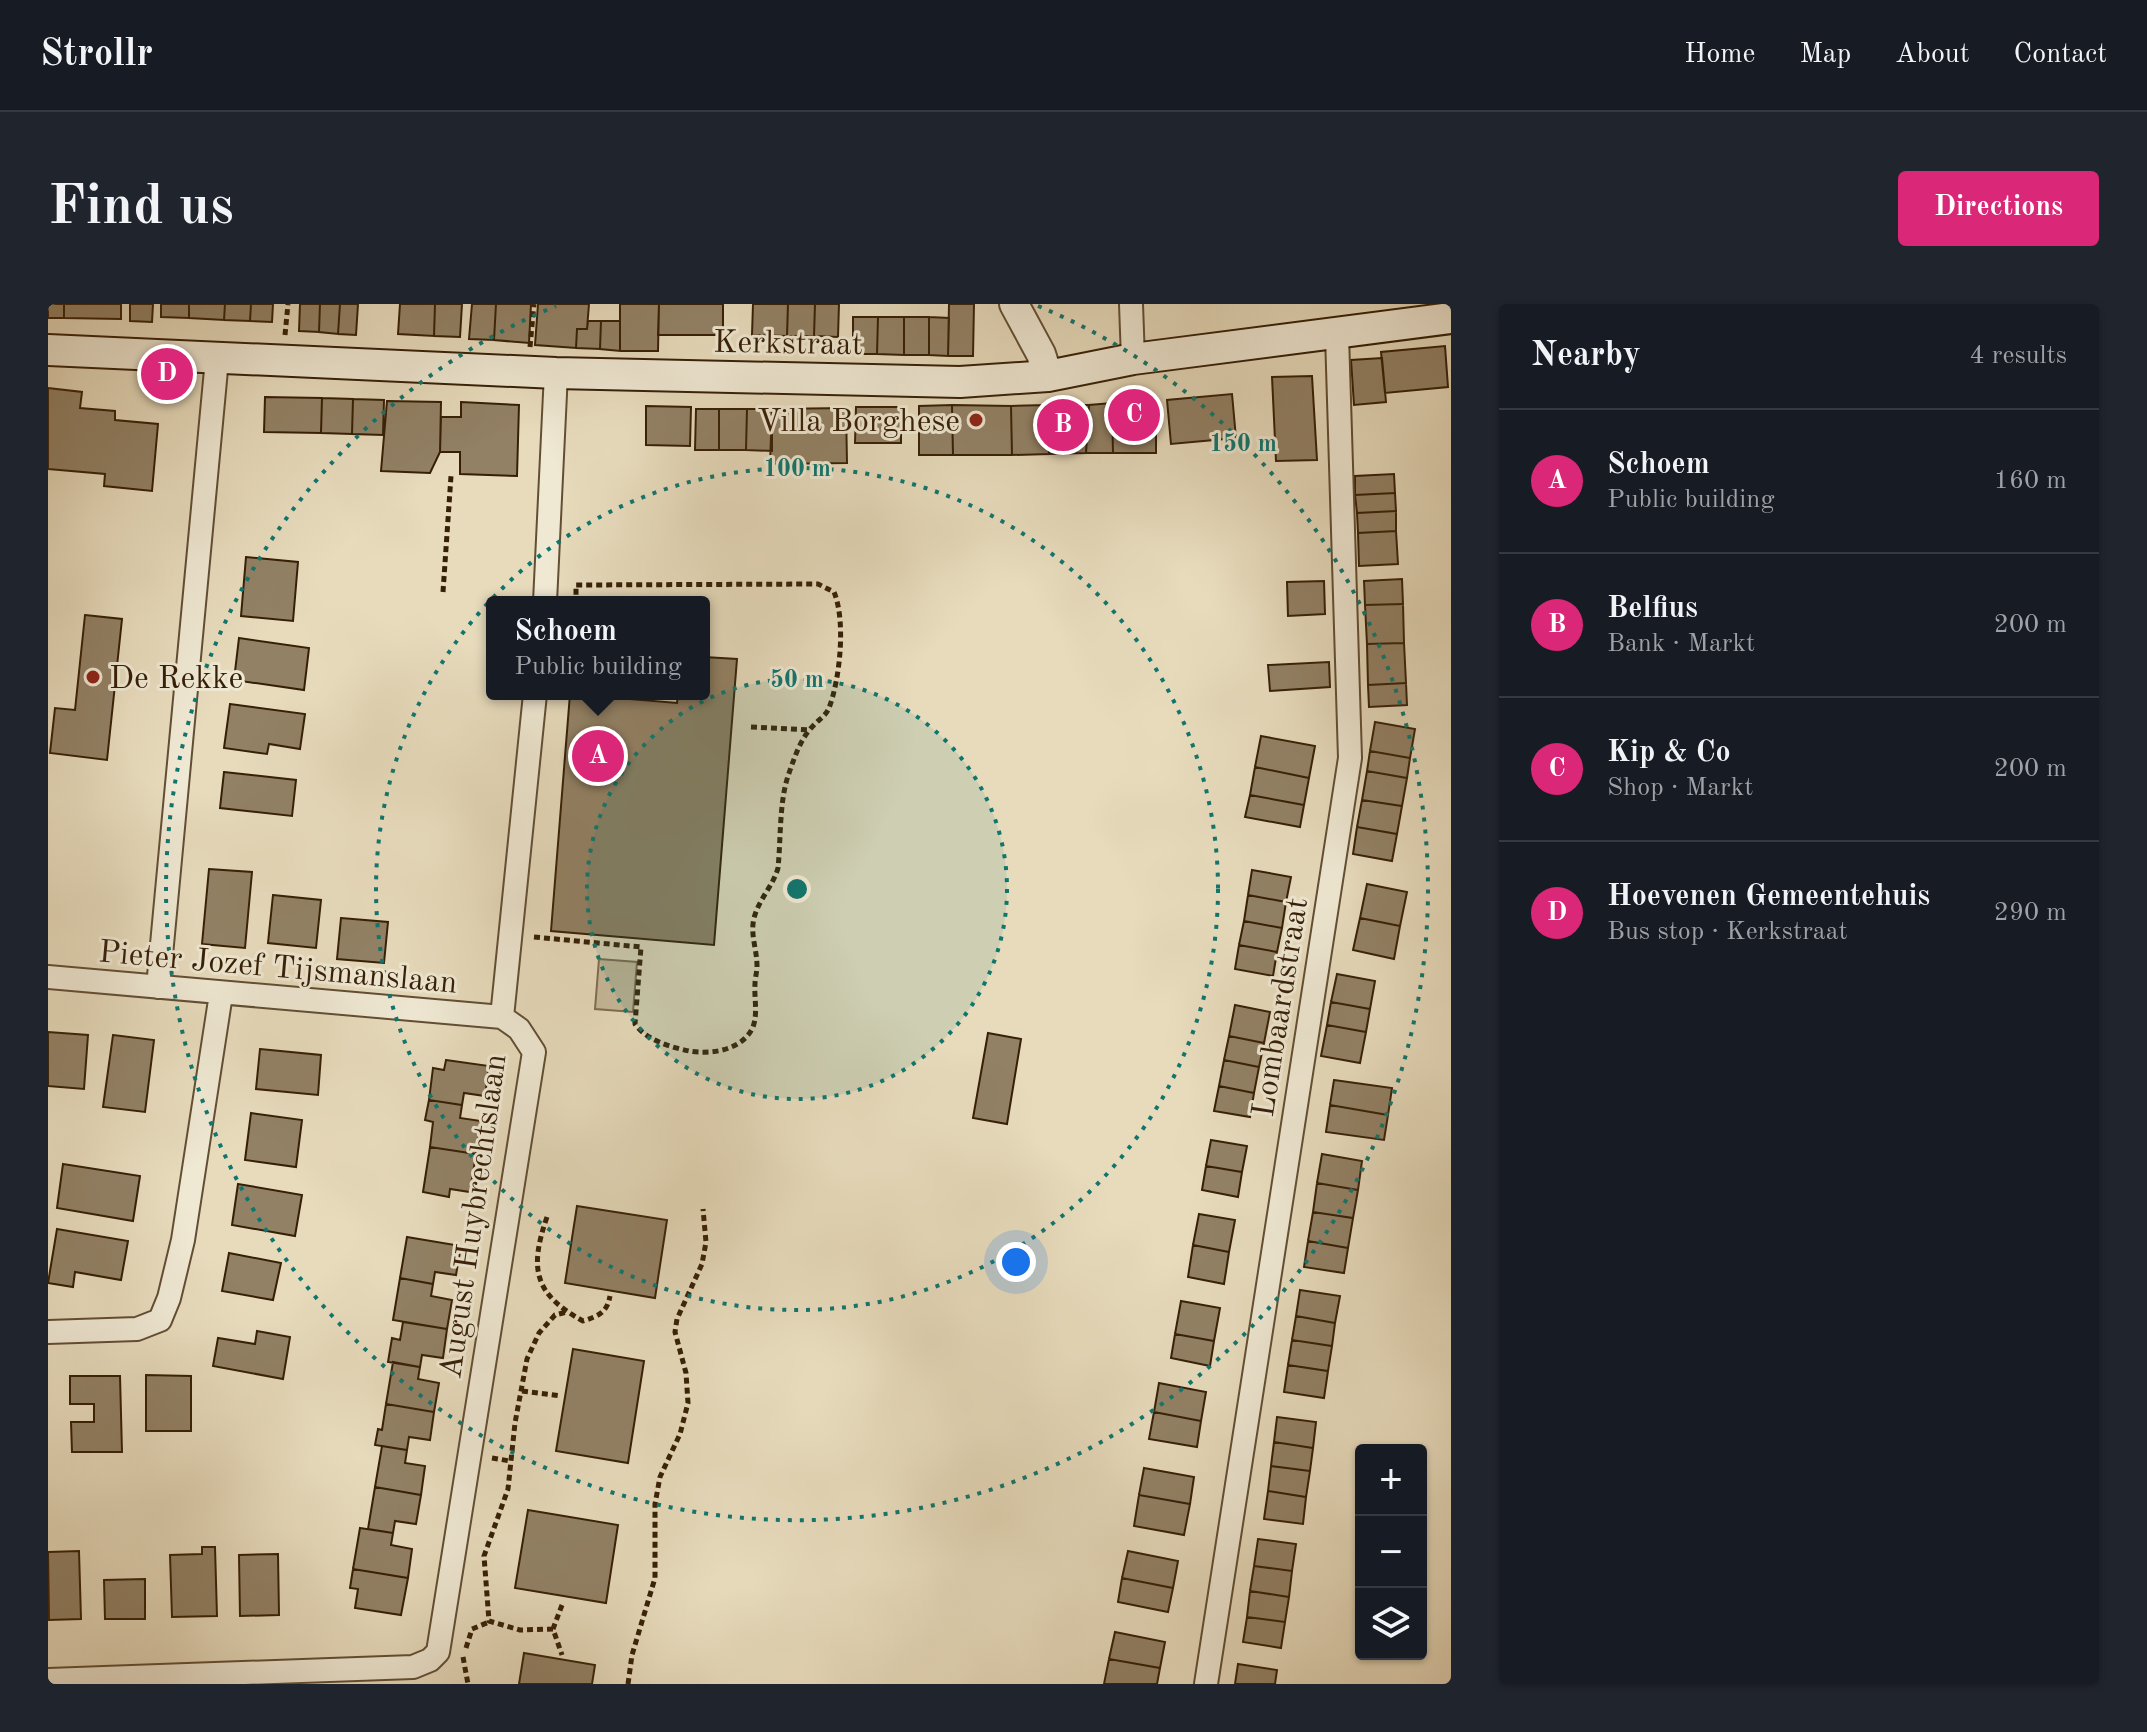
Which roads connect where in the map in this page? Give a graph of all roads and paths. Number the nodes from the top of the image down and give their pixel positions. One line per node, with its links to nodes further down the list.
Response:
1 (534, 304): 9 (path)
2 (1014, 304): 10 (street)
3 (1131, 304): 8 (street)
4 (1451, 318): 5 (main road, Kerkstraat)
5 (1337, 335): 8 (main road, Kerkstraat); 37 (street, Lombaardstraat)
6 (48, 350): 7 (main road, Kerkstraat)
7 (217, 359): 9 (main road, Kerkstraat); 20 (street)
8 (1133, 359): 10 (main road, Kerkstraat)
9 (542, 372): 10 (main road, Kerkstraat); 13 (street)
10 (1048, 376)
11 (451, 476): 12 (path)
12 (443, 592)
13 (545, 596)
14 (576, 596): 17 (path)
15 (534, 700): 18 (street, August Huybrechtslaan)
16 (751, 727): 17 (path)
17 (810, 730): 18 (path)
18 (509, 935): 22 (street, August Huybrechtslaan)
19 (48, 977): 20 (street, Pieter Jozef Tijsmanslaan)
20 (158, 987): 21 (street, Pieter Jozef Tijsmanslaan)
21 (221, 994): 22 (street, Pieter Jozef Tijsmanslaan); 27 (street)
22 (502, 1017): 34 (street, August Huybrechtslaan)
23 (703, 1209): 36 (path)
24 (547, 1217): 26 (path)
25 (610, 1296): 26 (path)
26 (567, 1312): 28 (path)
27 (48, 1332)
28 (522, 1391): 29 (path); 31 (path)
29 (561, 1396)
30 (562, 1605): 32 (path)
31 (489, 1621): 32 (path); 35 (path)
32 (553, 1629): 33 (path)
33 (562, 1655)
34 (48, 1680)
35 (468, 1684)
36 (628, 1684)
37 (1206, 1684)

